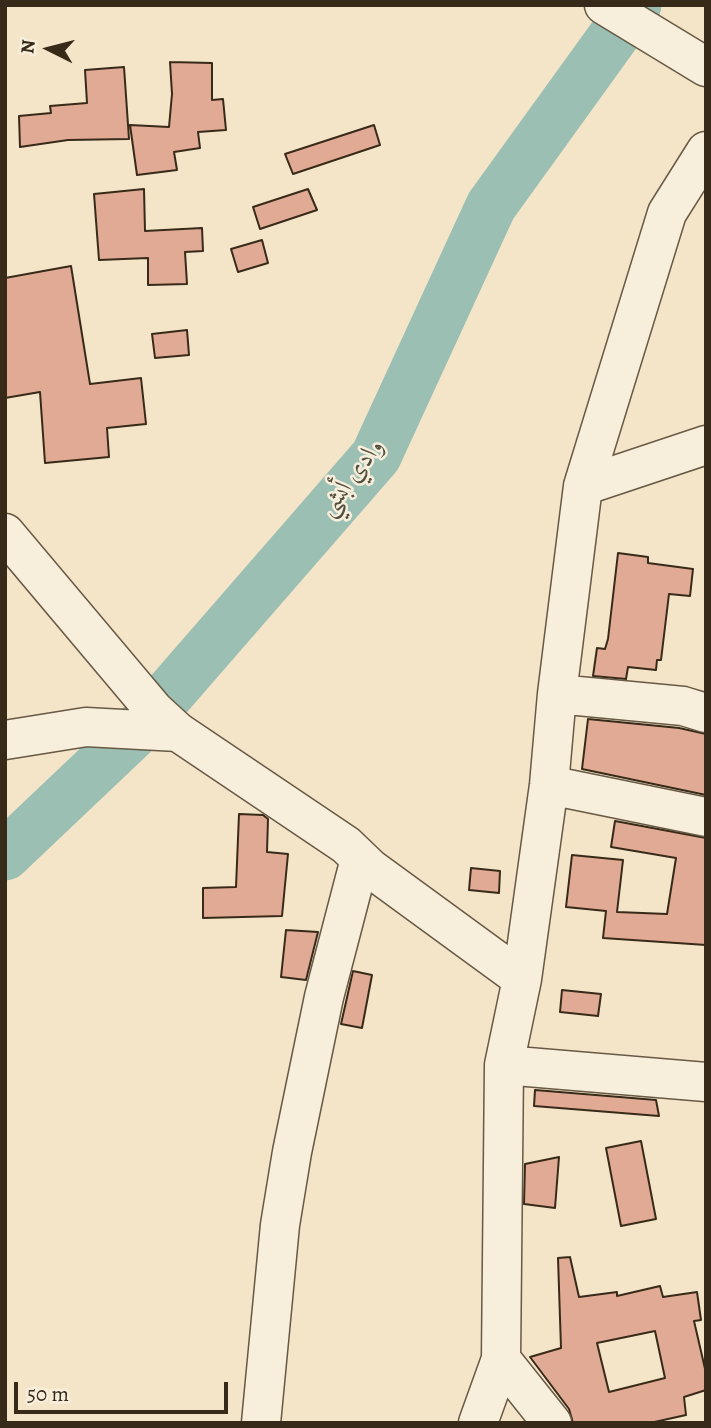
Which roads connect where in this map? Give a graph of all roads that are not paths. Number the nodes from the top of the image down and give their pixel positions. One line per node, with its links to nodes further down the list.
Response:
1 (604, 5): 2 (street)
2 (706, 67)
3 (706, 151): 5 (street)
4 (706, 445): 5 (street)
5 (583, 486): 7 (street)
6 (5, 533): 9 (street)
7 (557, 694): 8 (street); 11 (street)
8 (706, 713)
9 (178, 732): 10 (street); 13 (street)
10 (5, 740)
11 (549, 785): 12 (street); 14 (street)
12 (706, 817)
13 (360, 859): 14 (street); 18 (street)
14 (522, 979): 15 (street)
15 (504, 1065): 16 (street); 17 (street)
16 (706, 1082)
17 (501, 1359): 19 (street); 20 (street)
18 (261, 1423)
19 (478, 1423)
20 (552, 1423)

